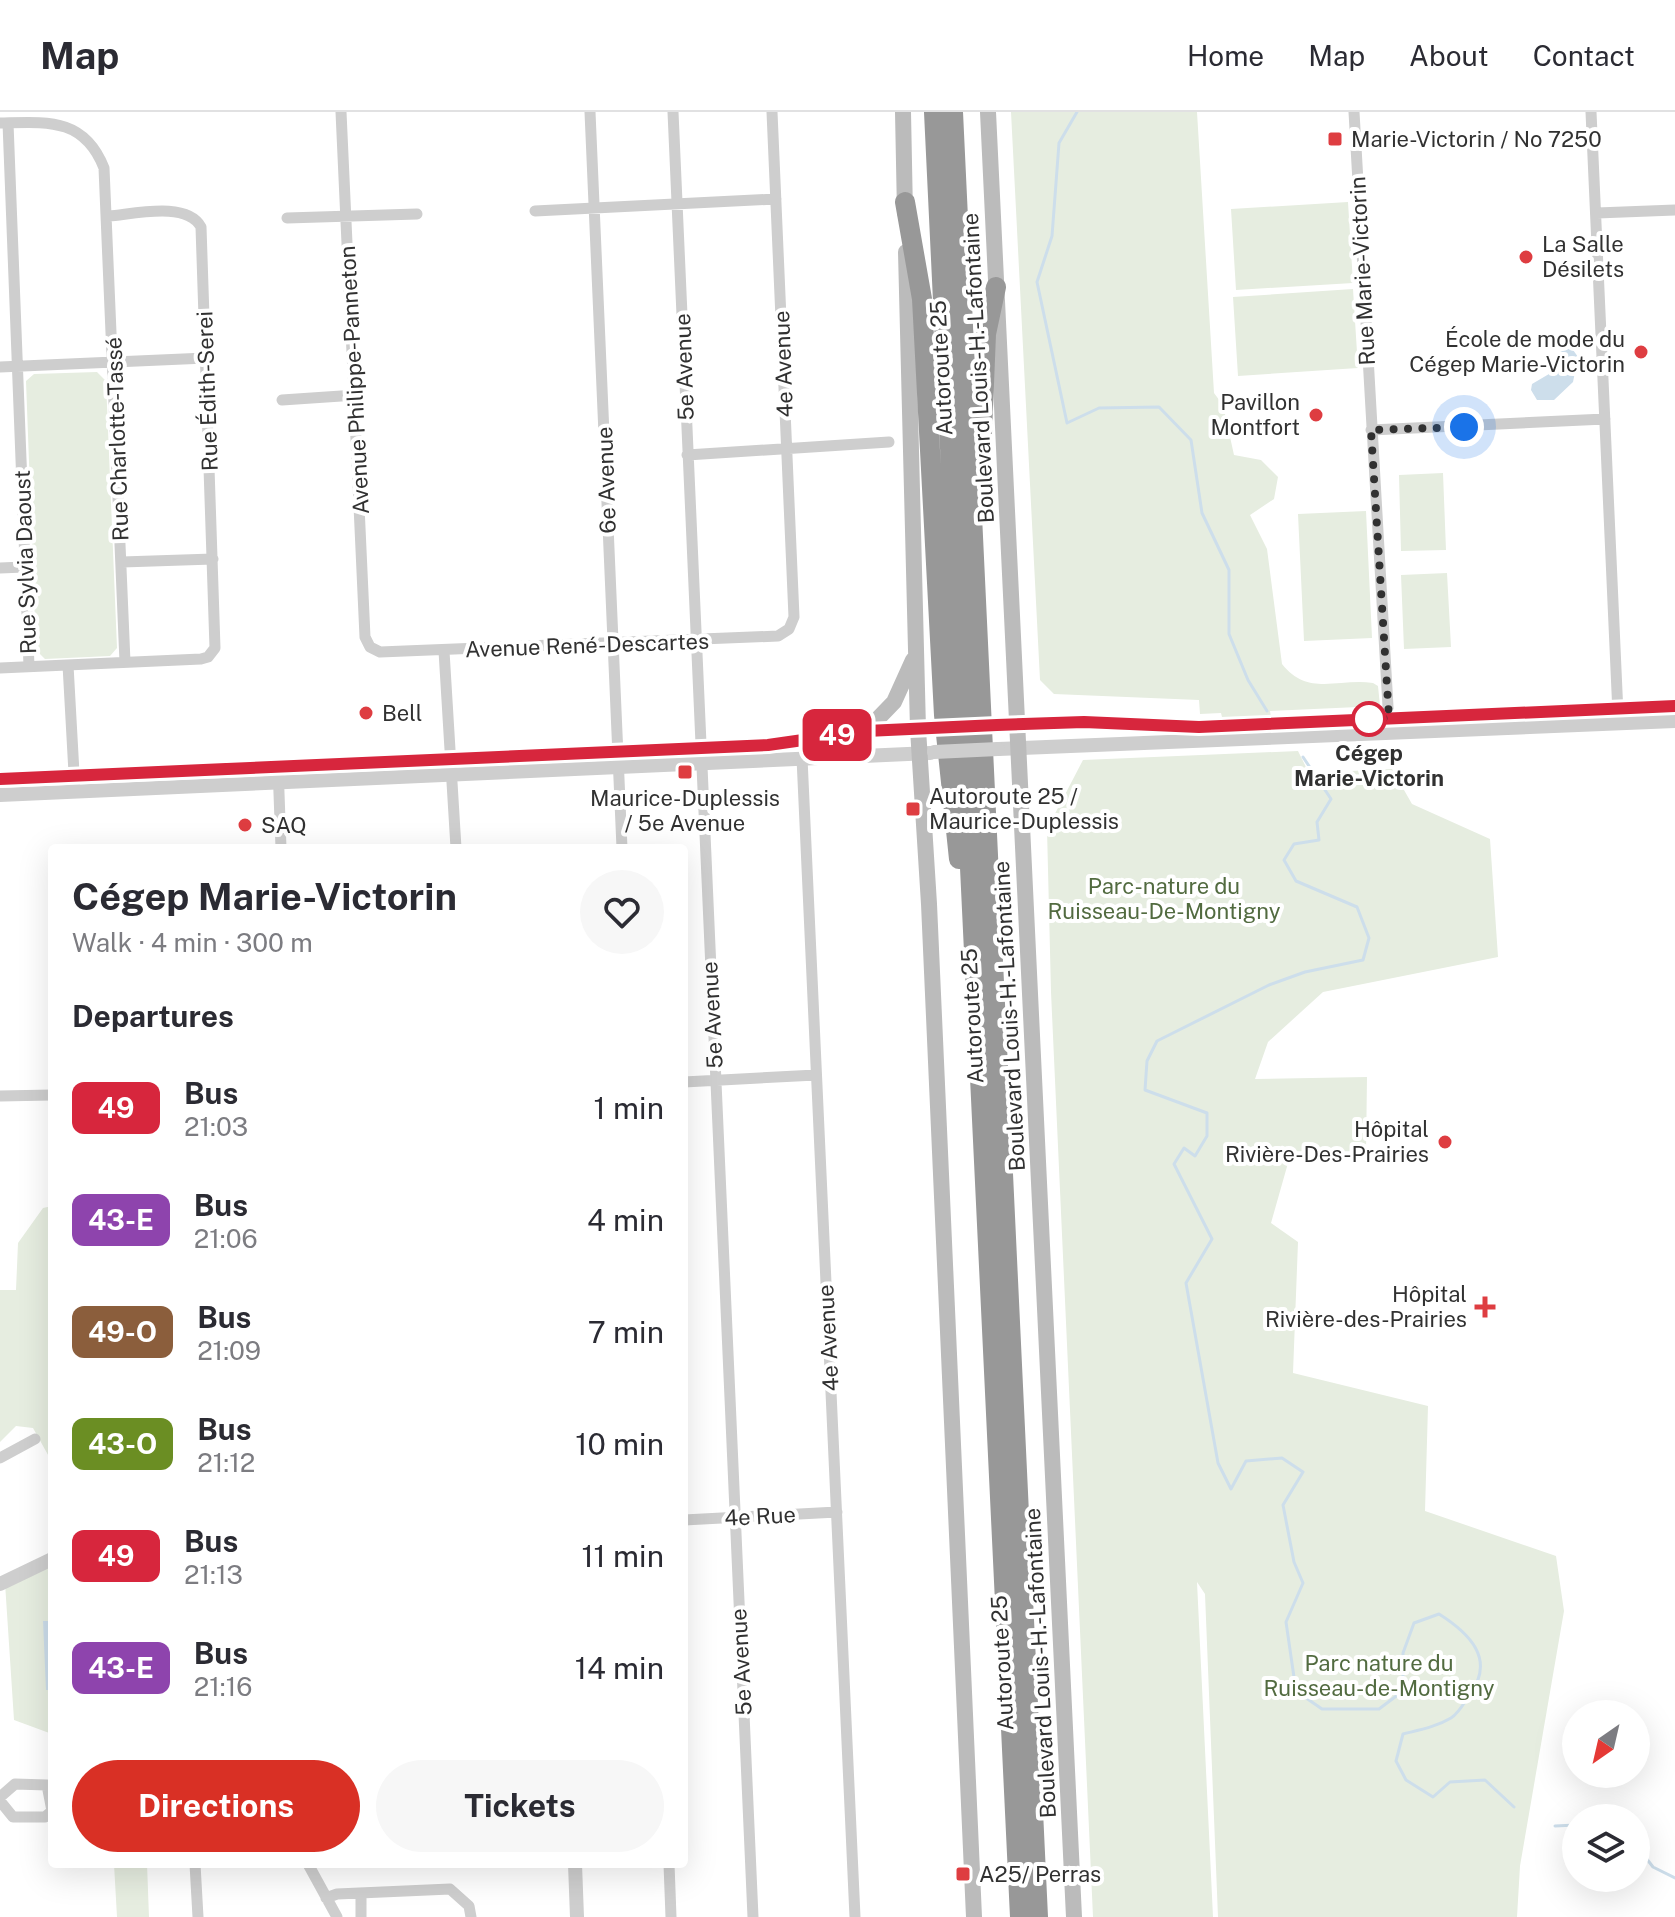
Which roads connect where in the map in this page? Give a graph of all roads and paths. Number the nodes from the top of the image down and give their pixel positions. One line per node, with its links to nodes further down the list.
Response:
1 (341, 112): 21 (street, Avenue Philippe-Panneton)
2 (590, 112): 15 (street, 6e Avenue)
3 (673, 112): 14 (street, 5e Avenue)
4 (772, 112): 12 (street, 4e Avenue)
5 (903, 112): 13 (main road)
6 (934, 112): 71 (highway, Autoroute 25)
7 (953, 112): 35 (highway, Autoroute 25)
8 (988, 112): 23 (main road, Boulevard Louis-H.-Lafontaine)
9 (1354, 112): 31 (street, Rue Marie-Victorin)
10 (1591, 112): 18 (street)
11 (4, 123): 20 (street, Rue Charlotte-Tassé); 27 (street, Rue Sylvia Daoust)
12 (776, 199): 14 (street); 33 (street, 4e Avenue)
13 (905, 202): 45 (main road); 71 (highway)
14 (677, 204): 15 (street); 34 (street, 5e Avenue)
15 (595, 208): 17 (street); 42 (street, 6e Avenue)
16 (1675, 210): 18 (street)
17 (535, 211)
18 (1597, 213): 30 (street)
19 (417, 214): 21 (street)
20 (109, 216): 24 (street, Rue Édith-Serei); 25 (street, Rue Charlotte-Tassé)
21 (346, 216): 22 (street); 28 (street, Avenue Philippe-Panneton)
22 (287, 218)
23 (996, 287): 35 (highway); 53 (main road, Boulevard Louis-H.-Lafontaine)
24 (206, 358): 25 (street); 36 (street, Rue Édith-Serei)
25 (113, 363): 27 (street); 37 (street, Rue Charlotte-Tassé)
26 (0, 367): 27 (street)
27 (17, 367): 38 (street, Rue Sylvia Daoust)
28 (356, 395): 29 (street); 43 (street, Avenue Philippe-Panneton)
29 (282, 400)
30 (1605, 419): 31 (street); 51 (street)
31 (1371, 430): 54 (street, Rue Marie-Victorin)
32 (889, 442): 33 (street)
33 (786, 448): 34 (street); 40 (street, 4e Avenue)
34 (687, 455): 41 (street, 5e Avenue)
35 (974, 557): 103 (highway, Autoroute 25)
36 (213, 559): 37 (street); 46 (street, Rue Édith-Serei)
37 (122, 562): 46 (street, Rue Charlotte-Tassé)
38 (24, 567): 39 (street); 48 (street, Rue Sylvia Daoust)
39 (0, 568)
40 (794, 617): 41 (street, Avenue René-Descartes)
41 (695, 640): 42 (street, Avenue René-Descartes); 57 (street, 5e Avenue)
42 (613, 643): 44 (street, Avenue René-Descartes); 61 (street, 6e Avenue)
43 (370, 647): 44 (street, Avenue René-Descartes)
44 (444, 651): 63 (street)
45 (916, 655): 55 (main road); 56 (main road)
46 (125, 662): 47 (street)
47 (68, 665): 48 (street); 66 (street)
48 (29, 666): 49 (street)
49 (0, 668)
50 (1675, 706): 51 (street)
51 (1618, 716): 52 (street); 54 (street)
52 (1675, 721)
53 (1017, 725): 54 (street); 55 (street, bridge); 58 (main road, Boulevard Louis-H.-Lafontaine)
54 (1389, 725): 58 (street)
55 (925, 729): 56 (street); 59 (main road)
56 (866, 731): 57 (street)
57 (699, 748): 61 (street); 62 (street, 5e Avenue)
58 (1019, 749): 59 (street, bridge); 104 (main road, Boulevard Louis-H.-Lafontaine)
59 (926, 753): 60 (street); 101 (main road)
60 (802, 758): 62 (street); 72 (street, 4e Avenue)
61 (619, 759): 62 (street); 63 (street); 70 (street, 6e Avenue)
62 (700, 764): 73 (street, 5e Avenue)
63 (450, 767): 64 (street); 69 (street)
64 (278, 774): 66 (street); 68 (street)
65 (0, 779): 66 (street)
66 (74, 783): 67 (street)
67 (0, 795)
68 (281, 844)
69 (456, 844)
70 (622, 844)
71 (973, 940): 102 (highway, Autoroute 25)
72 (816, 1075): 73 (street); 79 (street, 4e Avenue)
73 (715, 1080): 74 (street); 80 (street, 5e Avenue)
74 (688, 1082)
75 (48, 1095): 76 (street)
76 (0, 1096)
77 (35, 1439): 78 (street)
78 (0, 1458)
79 (837, 1512): 80 (street, 4e Rue); 100 (street, 4e Avenue)
80 (735, 1518): 81 (street, 4e Rue); 99 (street, 5e Avenue)
81 (688, 1520)
82 (48, 1561): 83 (street)
83 (0, 1584)
84 (48, 1786): 85 (street)
85 (0, 1799): 86 (street)
86 (48, 1814)
87 (195, 1868): 93 (street)
88 (310, 1868): 92 (street)
89 (575, 1868): 97 (street)
90 (669, 1868): 98 (street)
91 (361, 1893): 92 (street); 95 (street); 96 (street)
92 (326, 1898): 94 (street)
93 (198, 1917)
94 (337, 1917)
95 (361, 1917)
96 (471, 1917)
97 (577, 1917)
98 (671, 1917)
99 (753, 1917)
100 (855, 1917)
101 (974, 1917)
102 (1020, 1917)
103 (1038, 1917)
104 (1074, 1917)

